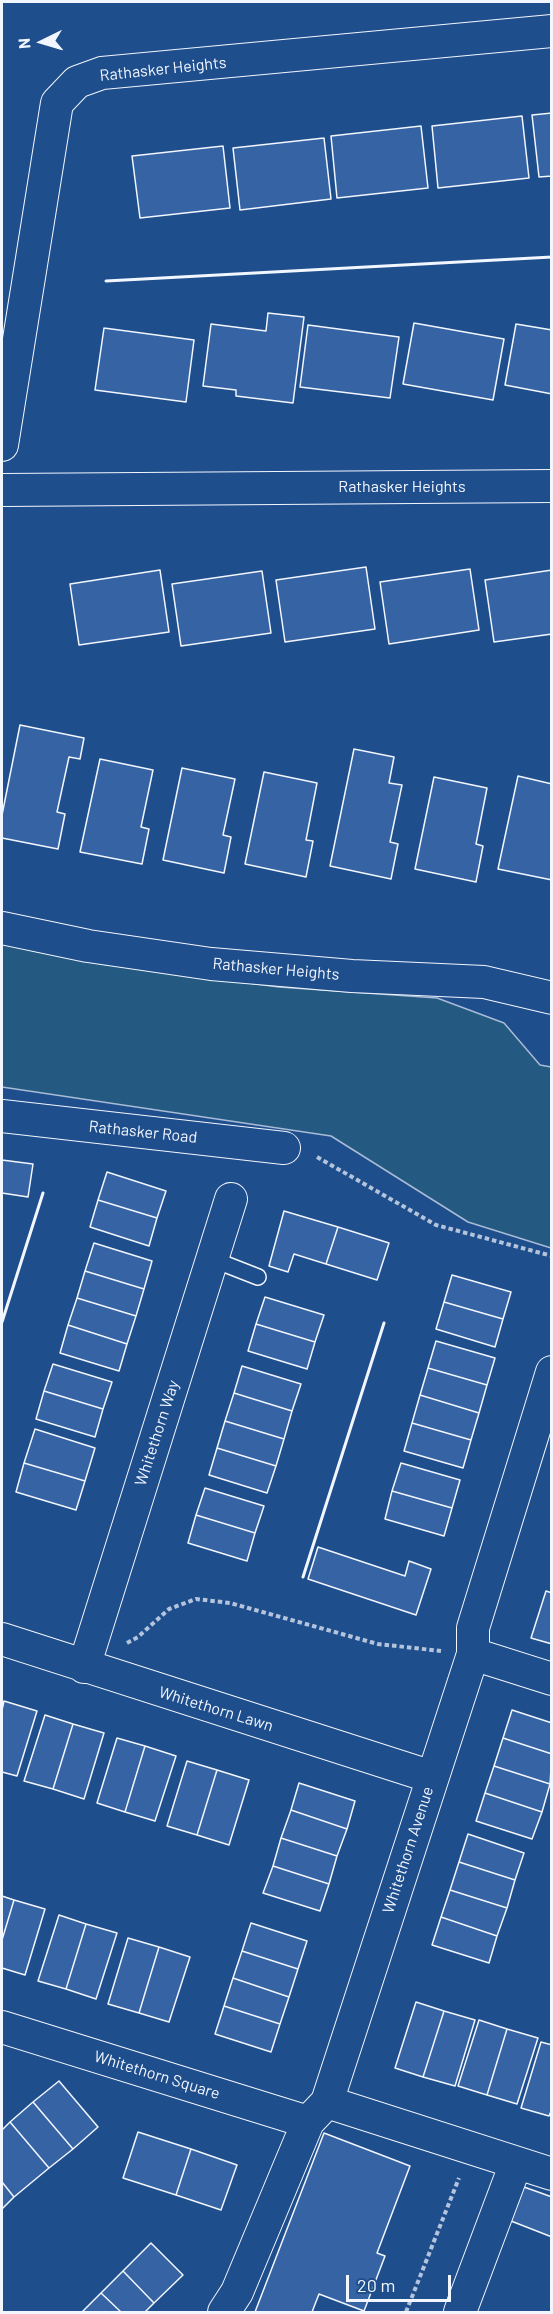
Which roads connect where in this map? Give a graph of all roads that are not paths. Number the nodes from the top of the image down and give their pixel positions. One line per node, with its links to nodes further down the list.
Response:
1 (552, 31): 2 (street, Rathasker Heights)
2 (2, 445)
3 (552, 486): 4 (street, Rathasker Heights)
4 (2, 490)
5 (2, 928): 6 (street, Rathasker Heights)
6 (552, 998)
7 (2, 1116): 8 (street, Rathasker Road)
8 (284, 1148)
9 (231, 1199): 10 (street, Whitethorn Way)
10 (212, 1259): 11 (lane); 14 (street, Whitethorn Way)
11 (258, 1277)
12 (552, 1372): 15 (street, Whitethorn Avenue)
13 (2, 1640): 14 (street, Whitethorn Lawn)
14 (88, 1654): 17 (street, Whitethorn Lawn)
15 (473, 1654): 16 (street); 17 (street, Whitethorn Avenue)
16 (552, 1679)
17 (432, 1776): 19 (street, Whitethorn Avenue)
18 (3, 2031): 19 (street, Whitethorn Square)
19 (317, 2112): 20 (street, Whitethorn Square); 22 (street, Whitethorn Avenue)
20 (513, 2172): 21 (street, Whitethorn Square); 23 (street)
21 (552, 2174)
22 (224, 2313)
23 (460, 2313)

